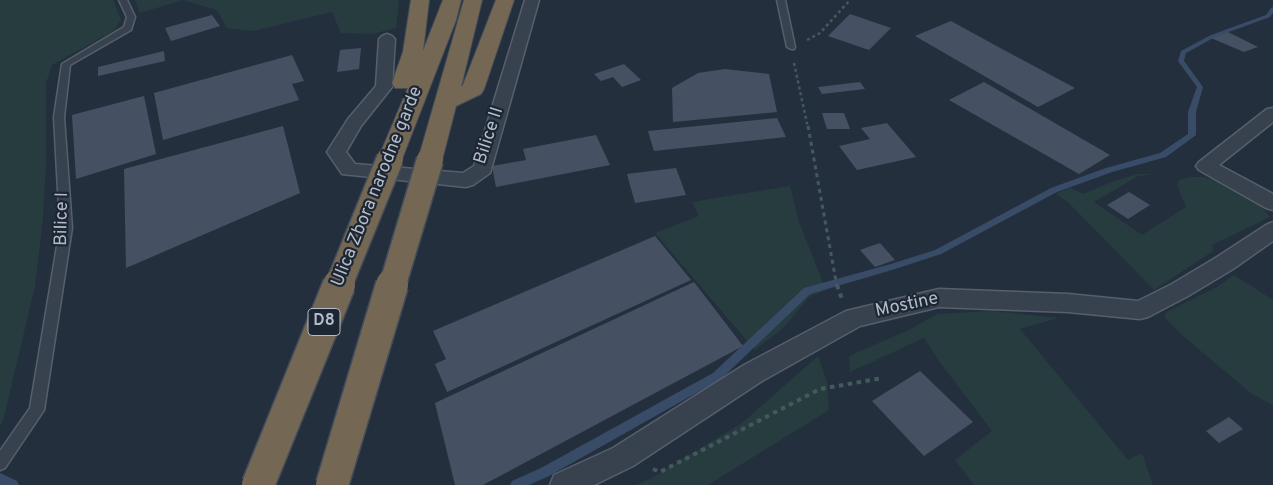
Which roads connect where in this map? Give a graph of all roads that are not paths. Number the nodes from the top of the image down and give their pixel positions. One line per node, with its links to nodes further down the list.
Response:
1 (123, 0): 15 (lane, Bilice I)
2 (420, 0): 12 (highway)
3 (452, 0): 12 (highway, Ulica Zbora narodne garde / D8)
4 (473, 0): 10 (highway, Ulica Zbora narodne garde)
5 (505, 0): 10 (highway)
6 (532, 0): 8 (street, Bilice II)
7 (781, 0): 9 (lane)
8 (387, 39)
9 (790, 47)
10 (445, 103): 17 (highway, Ulica Zbora narodne garde, bridge)
11 (1273, 113): 13 (street)
12 (390, 159): 16 (highway, Ulica Zbora narodne garde / D8, bridge)
13 (1273, 203)
14 (1273, 230): 18 (street, Mostine)
15 (1, 462)
16 (258, 485)
17 (332, 485)
18 (564, 485)

